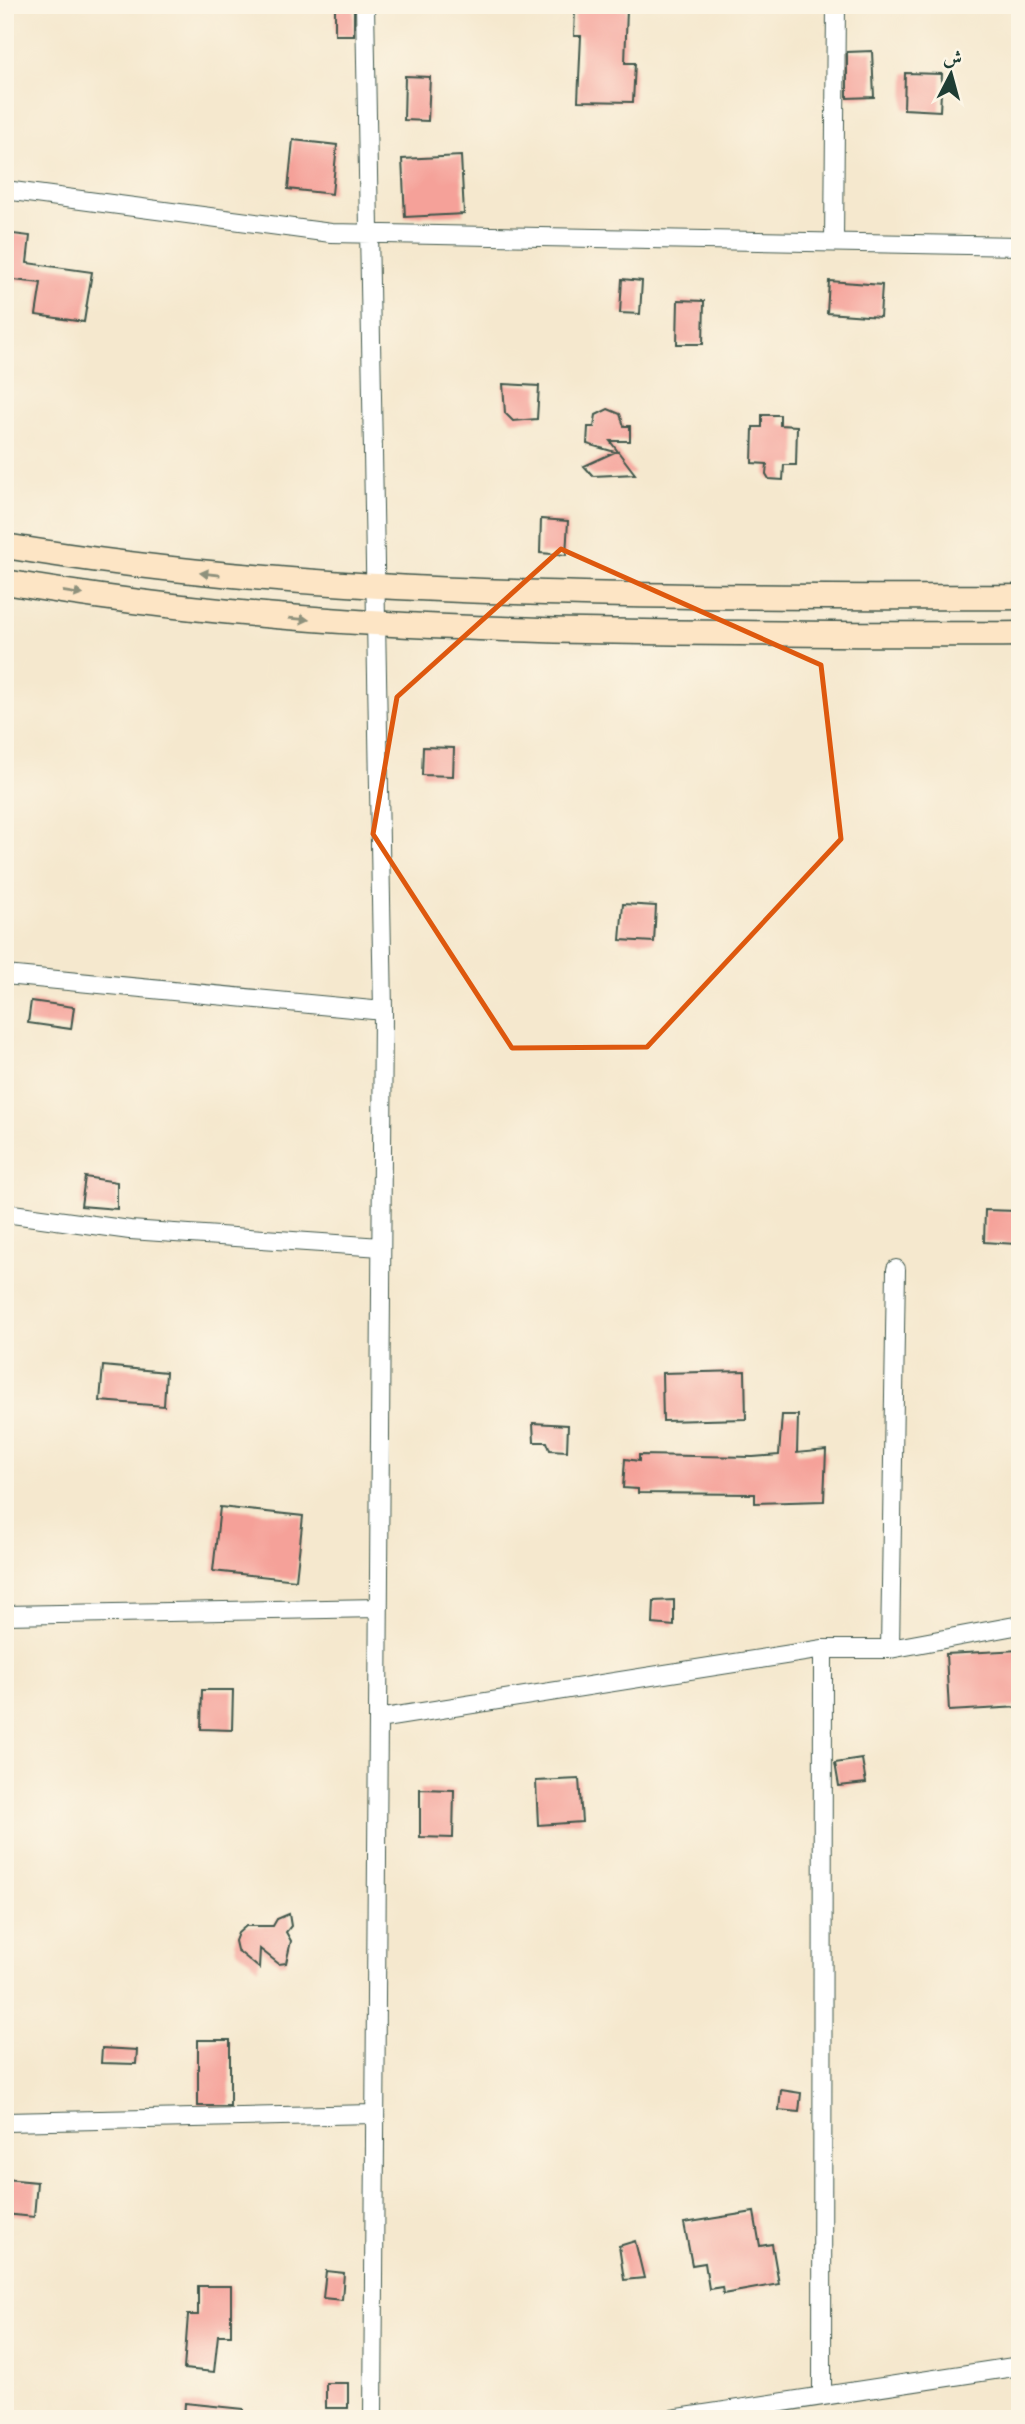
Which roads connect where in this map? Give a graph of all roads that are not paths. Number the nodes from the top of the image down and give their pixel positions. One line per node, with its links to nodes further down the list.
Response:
1 (365, 5): 4 (street)
2 (836, 5): 5 (street)
3 (5, 190): 4 (street)
4 (369, 234): 5 (street); 9 (street)
5 (834, 242): 6 (street)
6 (1020, 246)
7 (5, 546): 9 (main road, one-way to 7)
8 (5, 582): 11 (main road, one-way to 11)
9 (376, 587): 10 (main road); 11 (street)
10 (1020, 597)
11 (377, 625): 12 (main road); 14 (street)
12 (1020, 634)
13 (5, 975): 14 (street)
14 (383, 1011): 16 (street)
15 (5, 1213): 16 (street)
16 (381, 1247): 18 (street)
17 (896, 1269): 21 (street)
18 (379, 1608): 19 (street); 23 (street)
19 (5, 1615)
20 (1020, 1625): 21 (street)
21 (890, 1648): 22 (street)
22 (823, 1649): 23 (street); 27 (street)
23 (378, 1719): 24 (street)
24 (375, 2114): 25 (street); 28 (street)
25 (5, 2122)
26 (1020, 2366): 27 (street)
27 (822, 2396): 29 (street)
28 (373, 2419)
29 (672, 2419)

